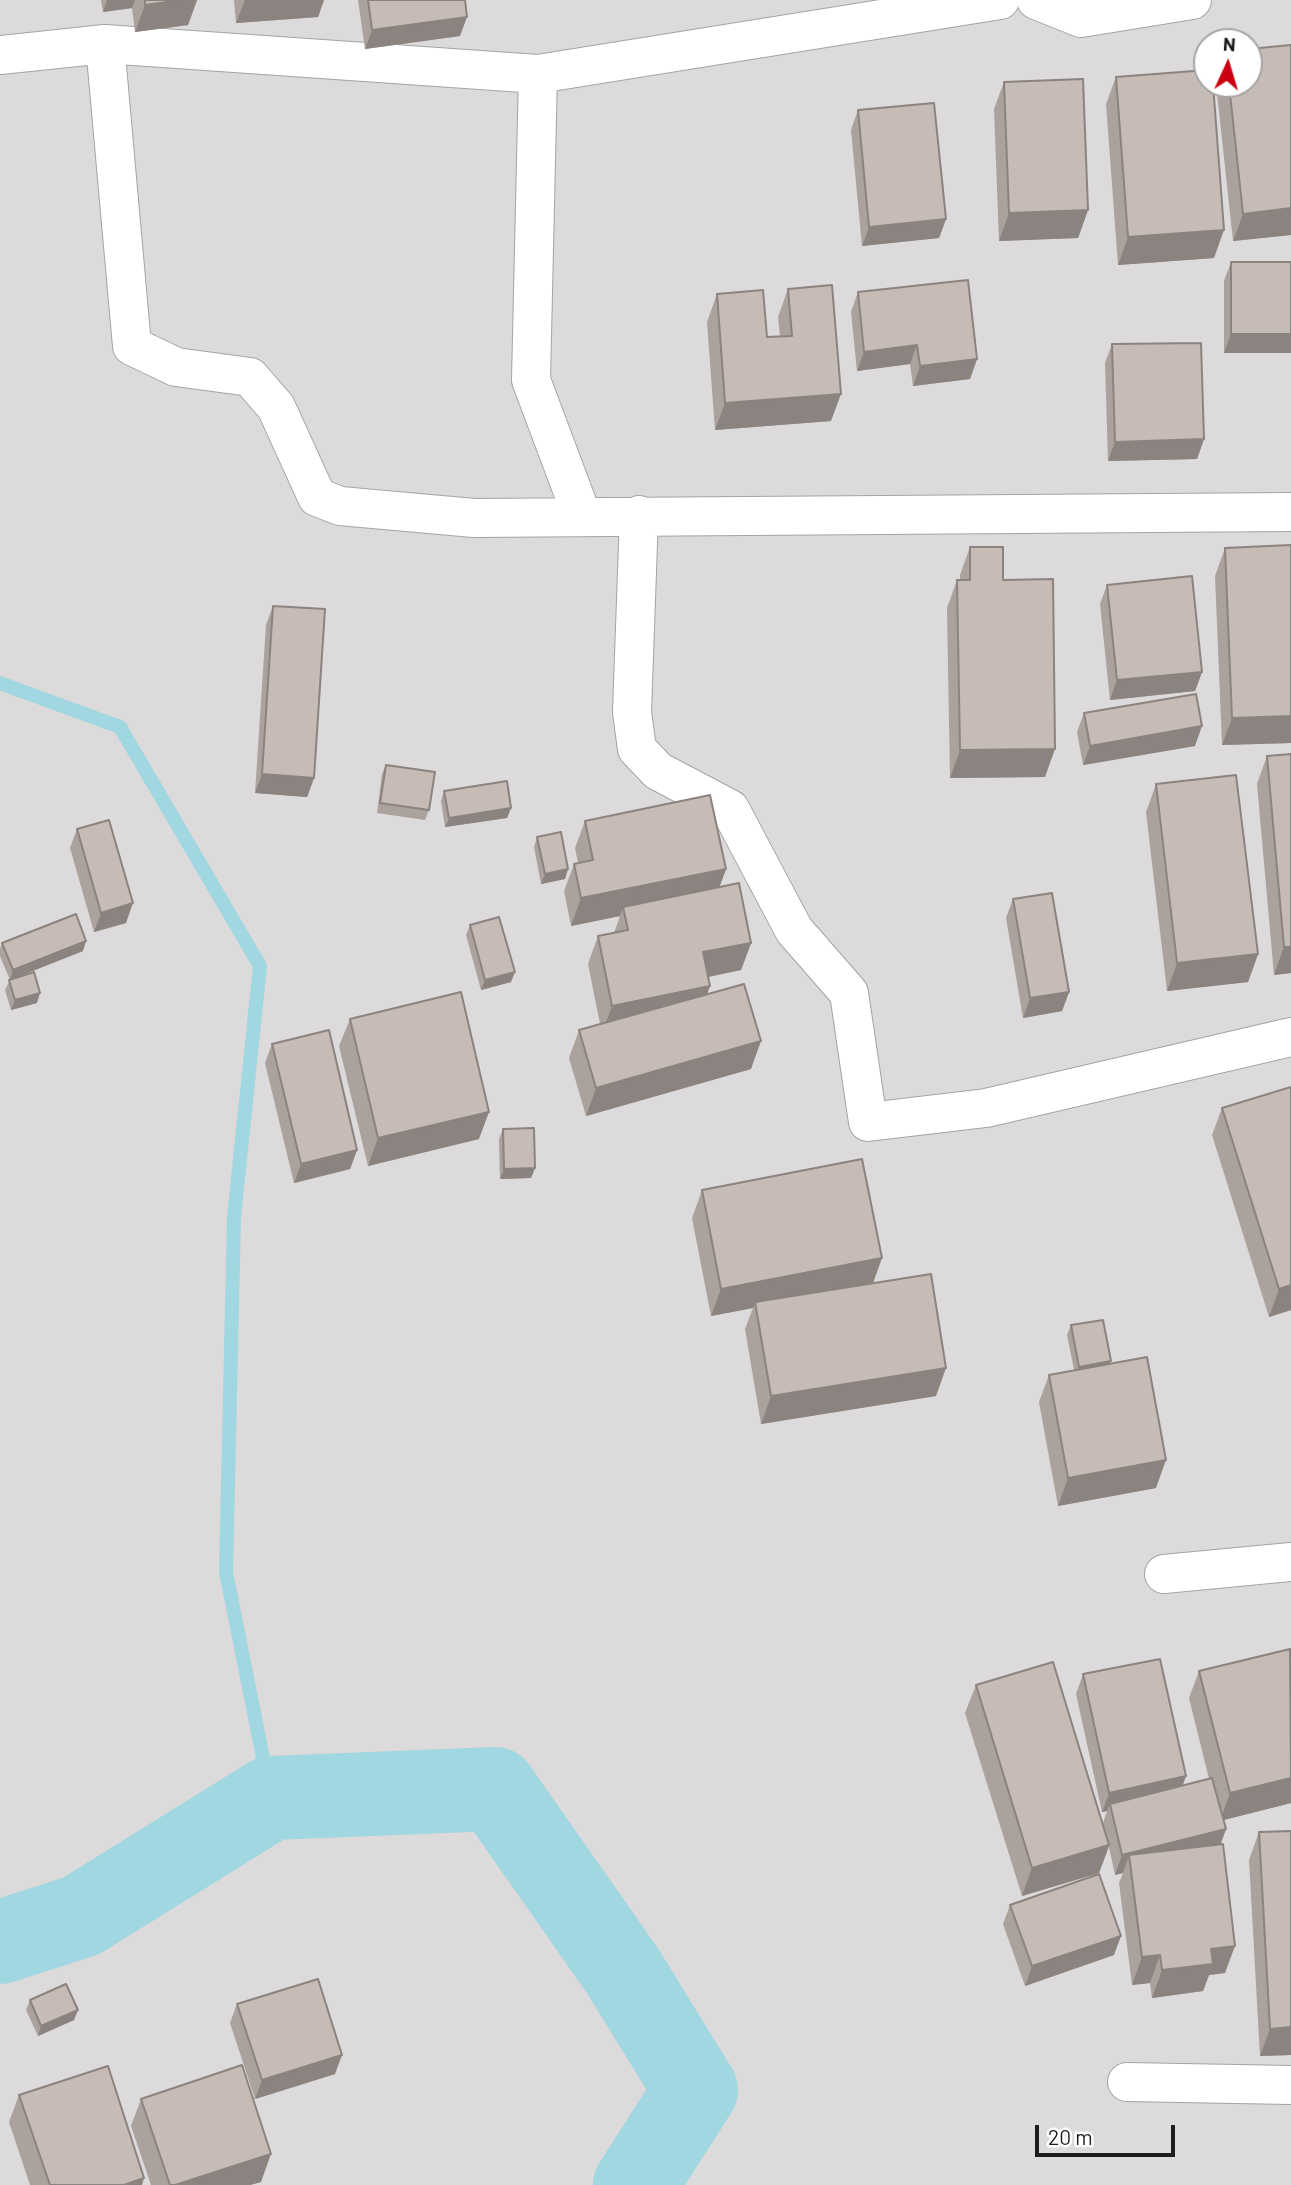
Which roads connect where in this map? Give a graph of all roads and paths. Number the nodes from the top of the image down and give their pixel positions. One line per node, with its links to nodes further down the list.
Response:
1 (1000, 0): 6 (street)
2 (1036, 0): 3 (street)
3 (1192, 0)
4 (105, 44): 5 (street); 6 (street); 9 (street)
5 (0, 55)
6 (538, 74): 9 (street)
7 (1291, 512): 8 (street)
8 (639, 515): 9 (street); 10 (street)
9 (582, 516)
10 (1291, 1037)
11 (1291, 1562): 12 (street)
12 (1164, 1574)
13 (1127, 2082): 14 (street)
14 (1291, 2085)

